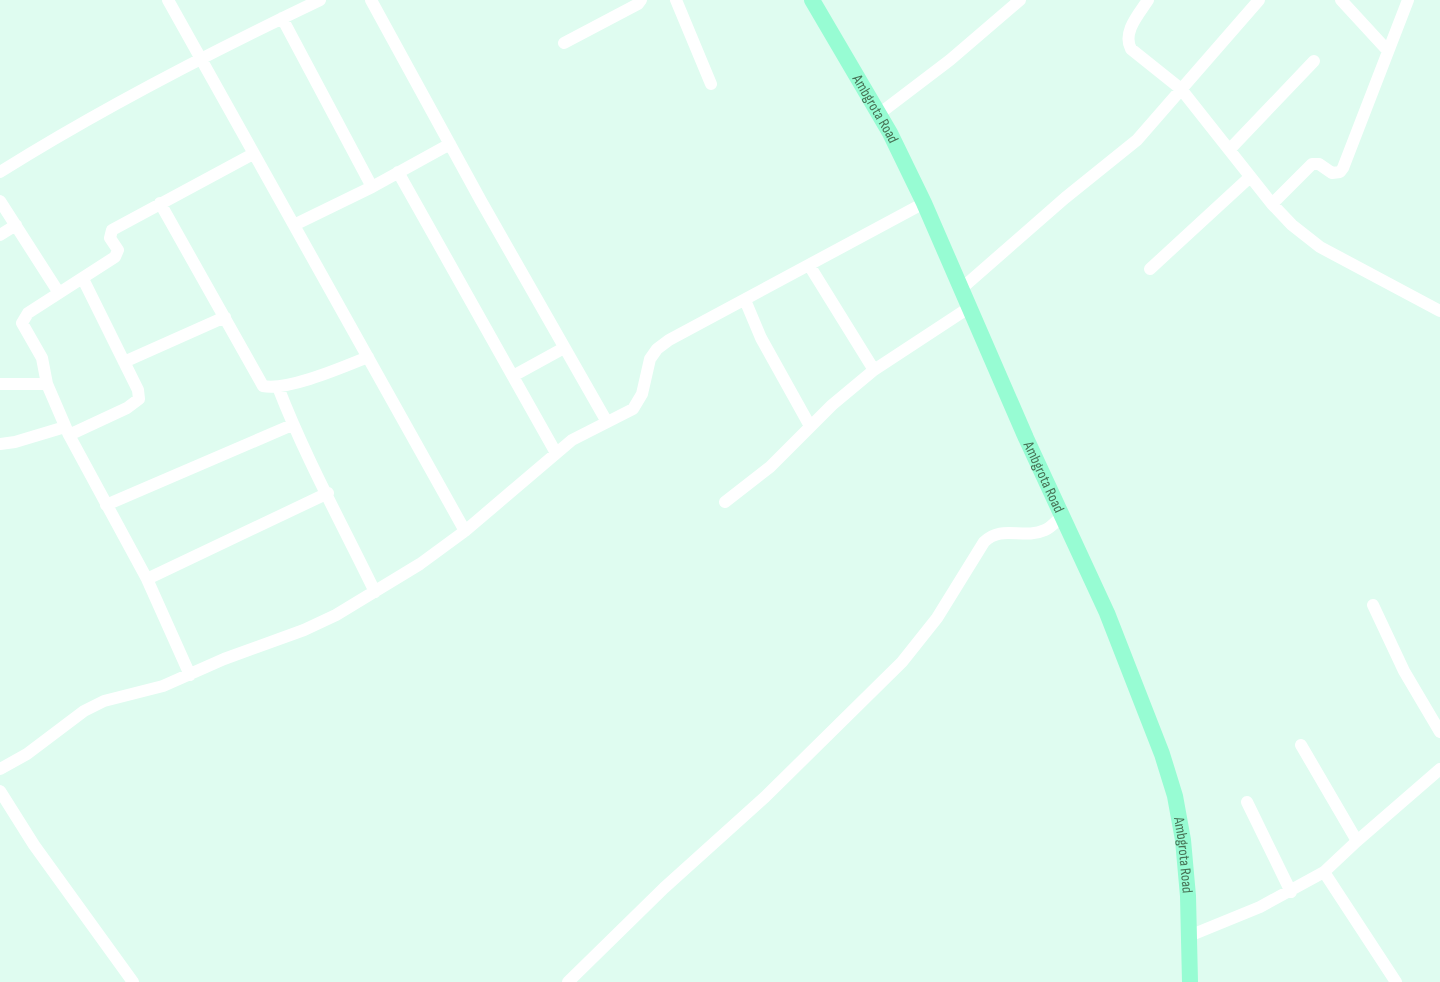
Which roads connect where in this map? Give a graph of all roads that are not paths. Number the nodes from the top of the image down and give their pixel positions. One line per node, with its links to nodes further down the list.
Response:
1 (168, 0): 15 (street)
2 (320, 0): 12 (street)
3 (371, 0): 20 (street)
4 (641, 0): 13 (street)
5 (676, 0): 17 (street)
6 (1020, 0): 19 (street)
7 (1148, 0): 18 (street)
8 (1259, 0): 18 (street)
9 (1341, 0): 14 (street)
10 (1408, 0): 14 (street)
11 (817, 2): 19 (main road, Ambgrota Road)
12 (282, 18): 15 (street); 26 (street)
13 (564, 43)
14 (1388, 51): 30 (street)
15 (200, 60): 22 (street); 23 (street)
16 (1314, 61): 21 (street)
17 (711, 84)
18 (1180, 89): 21 (street); 37 (street)
19 (879, 114): 29 (main road, Ambgrota Road)
20 (450, 144): 24 (street); 43 (street)
21 (1230, 149): 25 (street)
22 (253, 154): 28 (street); 31 (street)
23 (0, 172)
24 (398, 172): 26 (street); 47 (street)
25 (1250, 177): 30 (street); 35 (street)
26 (372, 187): 31 (street)
27 (0, 201): 32 (street)
28 (160, 203): 36 (street); 42 (street)
29 (924, 203): 34 (street); 37 (main road, Ambgrota Road)
30 (1272, 204): 41 (street)
31 (294, 224): 44 (street)
32 (16, 225): 33 (street); 38 (street)
33 (0, 236)
34 (808, 265): 39 (street); 46 (street)
35 (1150, 269)
36 (83, 278): 38 (street); 45 (street)
37 (961, 288): 40 (main road, Ambgrota Road)
38 (59, 294): 49 (street)
39 (745, 300): 51 (street); 53 (street)
40 (970, 307): 46 (street); 60 (main road, Ambgrota Road)
41 (1440, 311)
42 (225, 317): 45 (street); 50 (street)
43 (564, 348): 47 (street); 51 (street)
44 (368, 357): 50 (street); 61 (street)
45 (124, 362): 54 (street)
46 (874, 370): 53 (street)
47 (513, 376): 56 (street)
48 (0, 384): 49 (street)
49 (47, 384): 54 (street)
50 (278, 387): 52 (street)
51 (607, 422): 56 (street)
52 (292, 425): 57 (street); 59 (street)
53 (810, 426): 58 (street)
54 (67, 431): 55 (street); 59 (street)
55 (0, 444)
56 (556, 453): 61 (street)
57 (328, 493): 62 (street); 63 (street)
58 (725, 502)
59 (106, 506): 62 (street)
60 (1062, 515): 75 (main road, Ambgrota Road); 77 (street)
61 (465, 531): 63 (street)
62 (146, 580): 65 (street)
63 (375, 592): 65 (street)
64 (1373, 606): 66 (street)
65 (190, 675): 68 (street)
66 (1440, 732)
67 (1301, 745): 72 (street)
68 (0, 768)
69 (1440, 769): 72 (street)
70 (0, 791): 76 (street)
71 (1247, 802): 74 (street)
72 (1356, 841): 73 (street)
73 (1324, 872): 74 (street); 79 (street)
74 (1291, 892): 75 (street)
75 (1189, 936): 78 (main road, Ambgrota Road)
76 (133, 982)
77 (568, 982)
78 (1190, 982)
79 (1396, 982)

